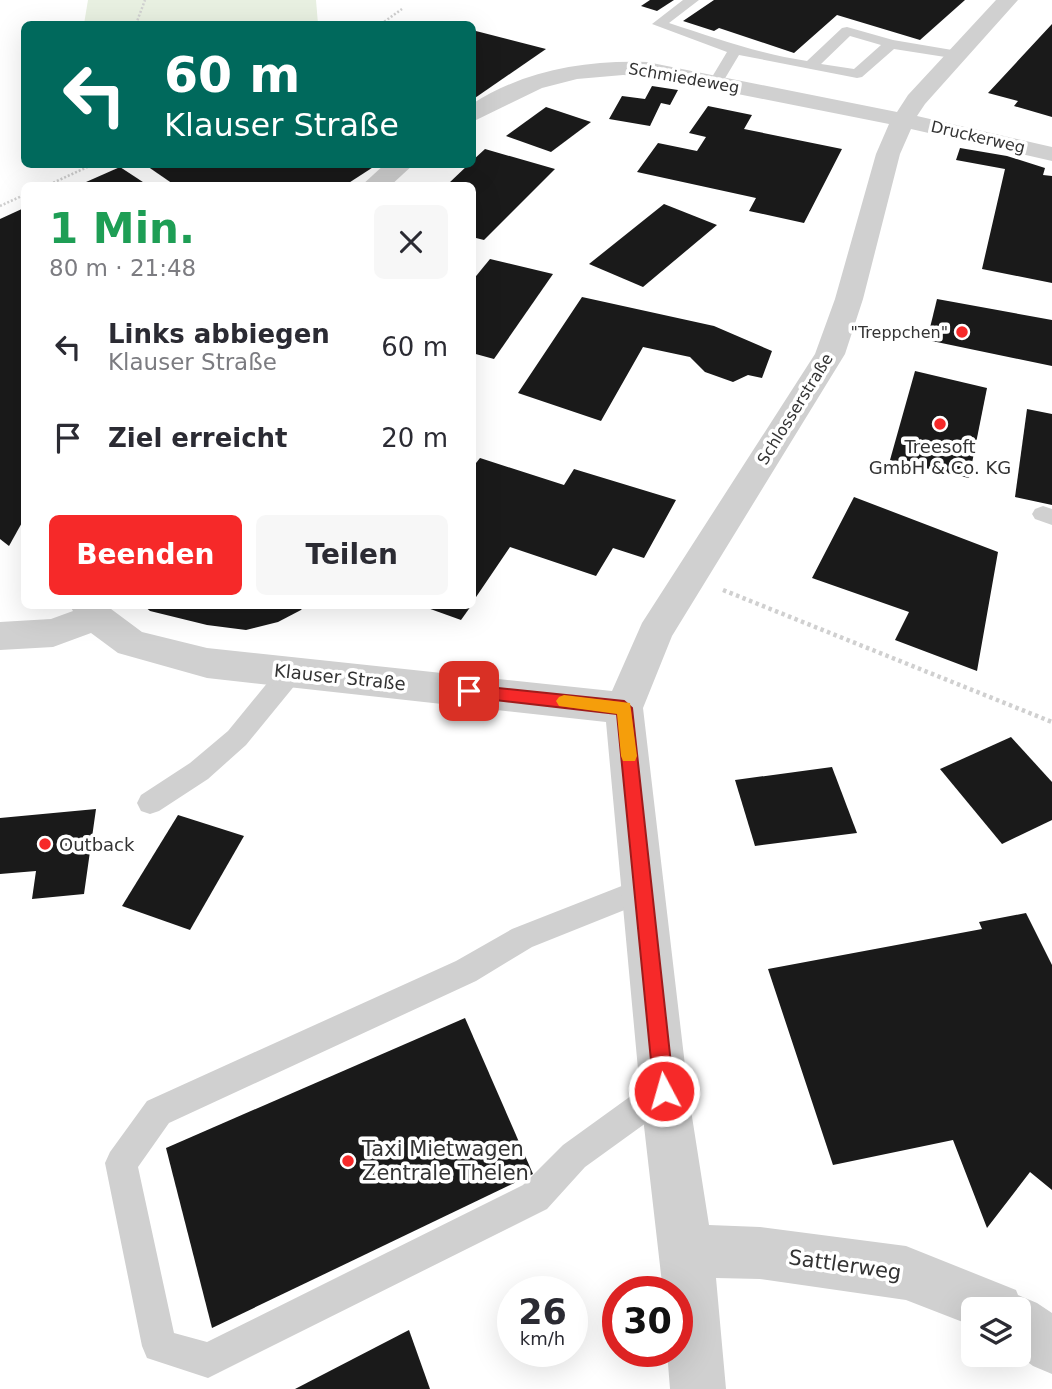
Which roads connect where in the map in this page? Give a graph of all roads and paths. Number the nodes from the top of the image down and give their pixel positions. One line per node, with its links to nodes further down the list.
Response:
1 (145, 0): 5 (path)
2 (692, 0): 8 (lane)
3 (1008, 0): 9 (street, Schlosserstraße)
4 (402, 9): 6 (path)
5 (137, 21)
6 (385, 21)
7 (891, 44): 9 (lane); 10 (lane); 10 (lane)
8 (735, 50): 10 (lane); 11 (lane)
9 (958, 55): 13 (street, Schlosserstraße)
10 (810, 66)
11 (716, 82): 12 (street, Schmiedeweg); 13 (street, Schmiedeweg)
12 (476, 112)
13 (904, 120): 14 (street, Druckerweg); 21 (street, Schlosserstraße)
14 (1052, 154)
15 (85, 168): 17 (path)
16 (397, 168): 18 (street)
17 (55, 182)
18 (378, 182)
19 (21, 196): 20 (path)
20 (0, 206)
21 (689, 577): 25 (street, Schlosserstraße); 26 (path)
22 (91, 611): 23 (street); 24 (street, Klauser Straße)
23 (0, 636)
24 (291, 672): 25 (street, Klauser Straße); 27 (lane)
25 (624, 708): 28 (street)
26 (1052, 722)
27 (150, 803)
28 (642, 890): 29 (street); 29 (lane)
29 (664, 1091): 30 (street)
30 (687, 1251): 31 (street, Sattlerweg); 34 (street)
31 (967, 1297)
32 (1031, 1332): 33 (street)
33 (1052, 1347)
34 (698, 1389)

